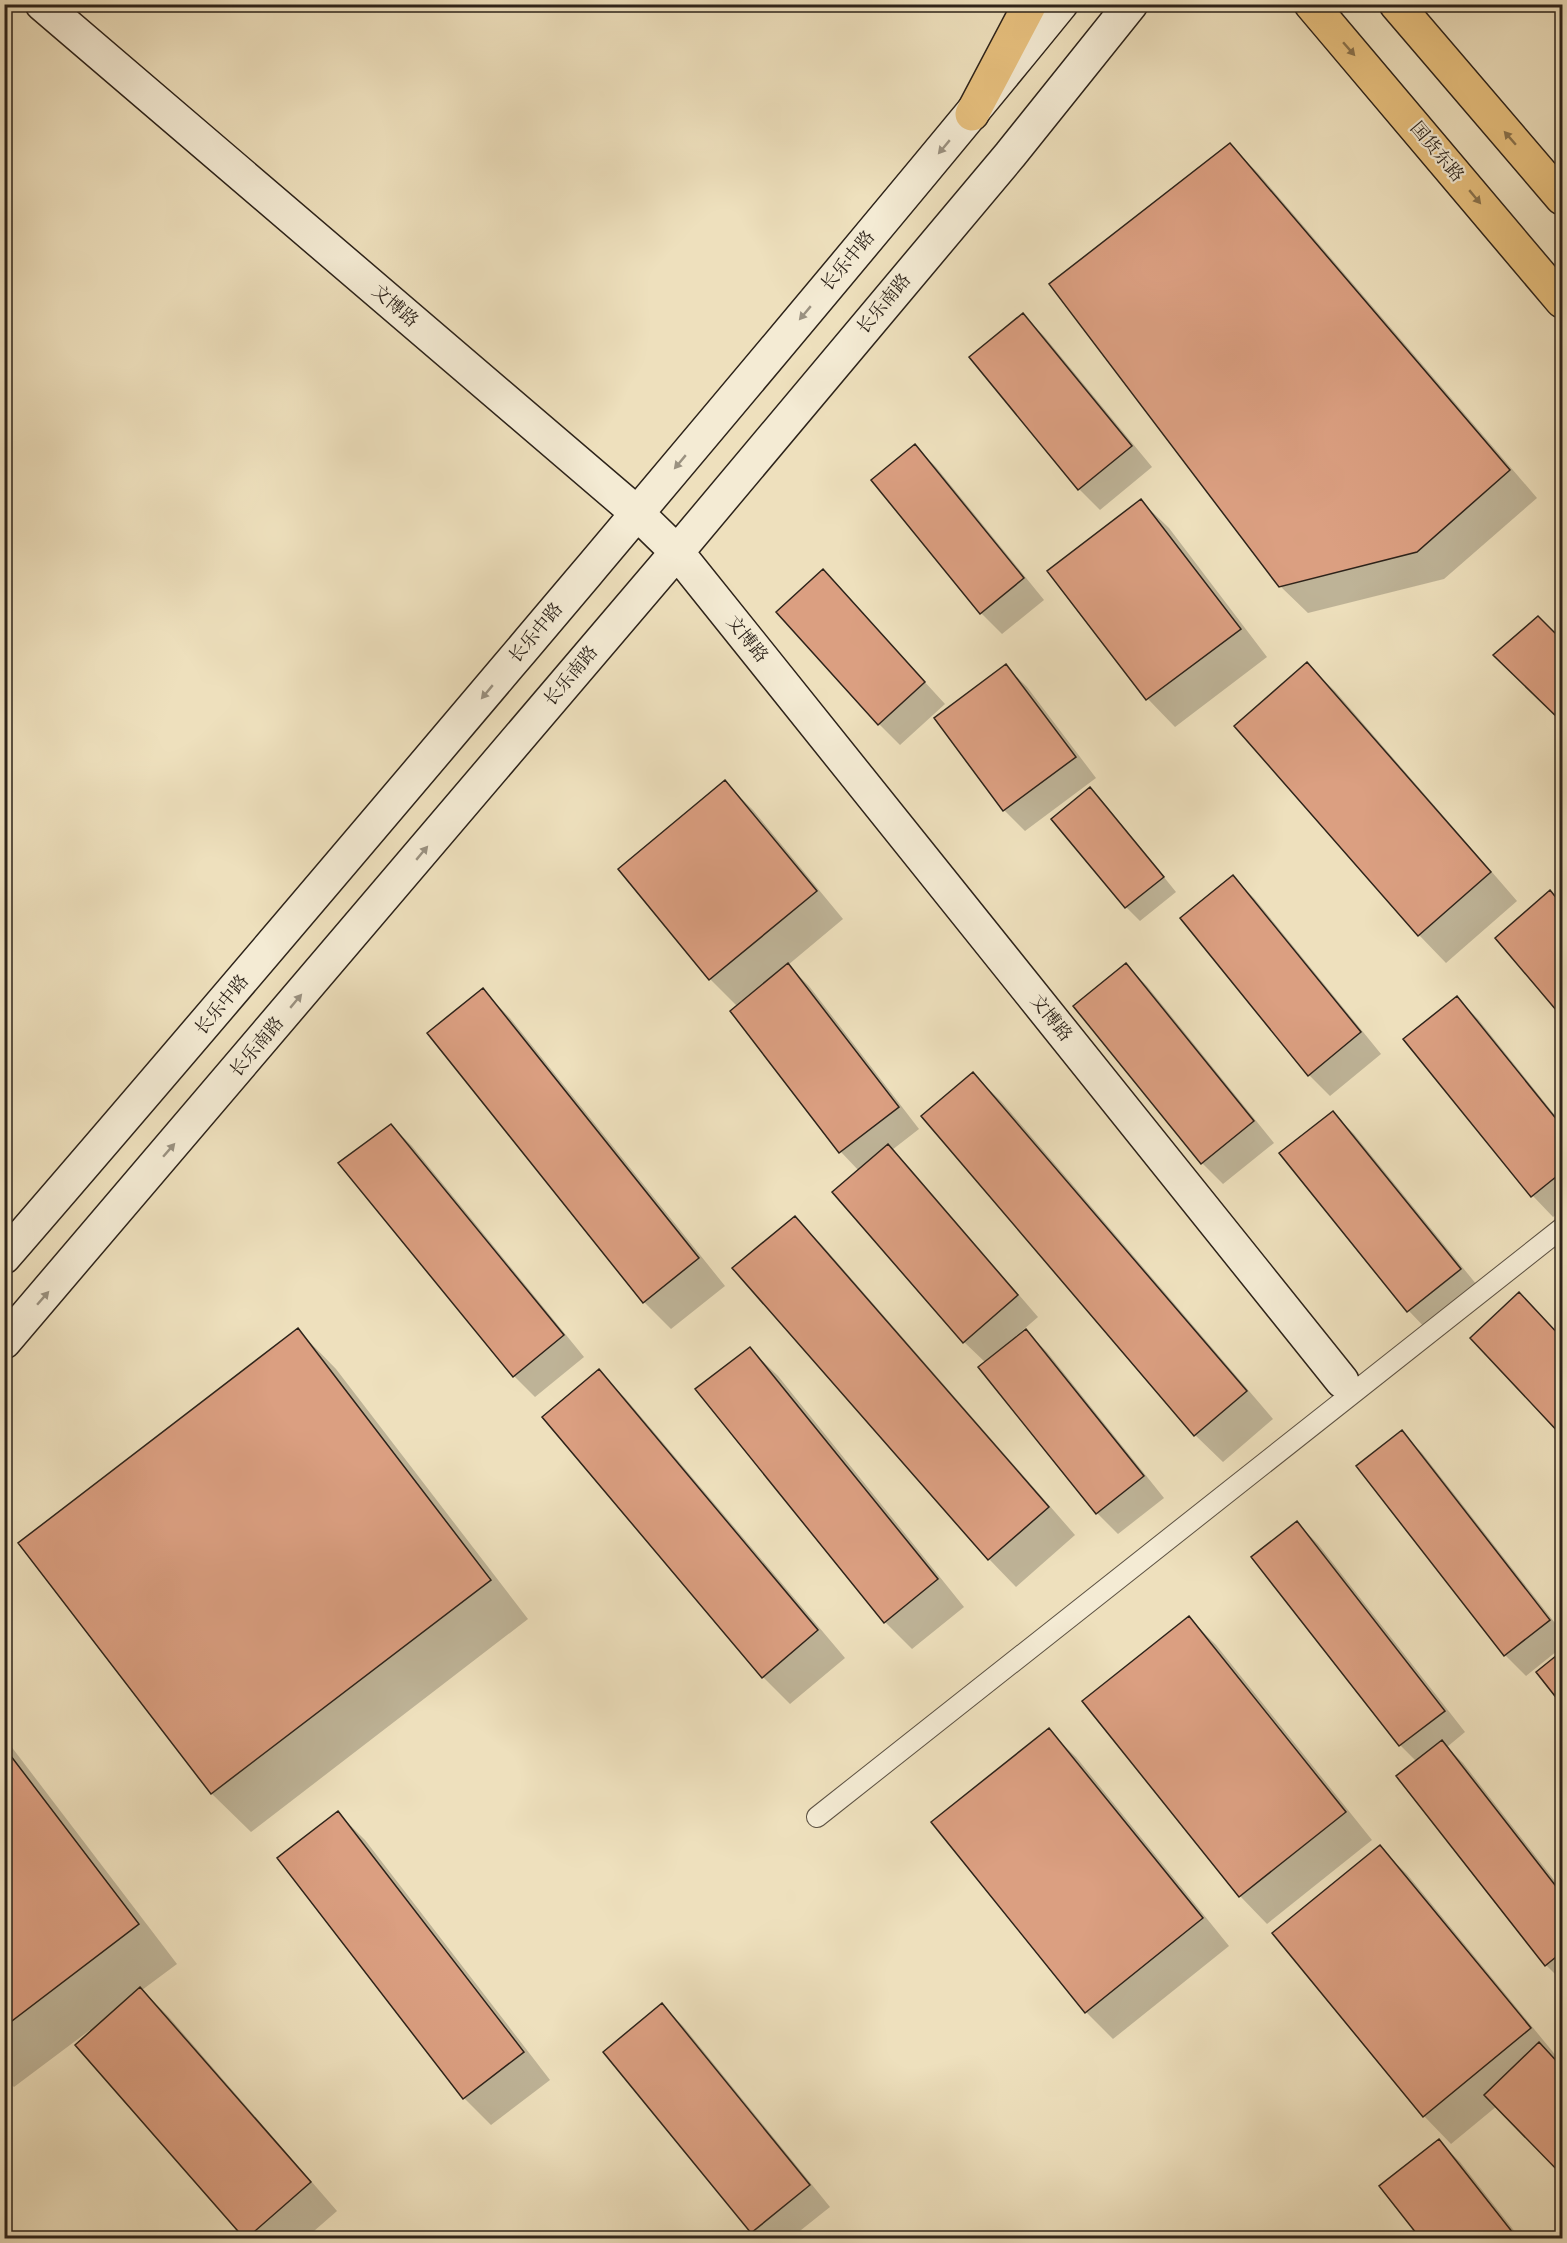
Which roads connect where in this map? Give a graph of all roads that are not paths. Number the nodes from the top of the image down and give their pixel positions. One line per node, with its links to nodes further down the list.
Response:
1 (42, 4): 12 (main road, 文博路)
2 (1030, 4): 9 (main road)
3 (1061, 4): 9 (main road, 长乐中路)
4 (1131, 4): 13 (main road, 长乐南路)
5 (1311, 4): 11 (main road, 国货东路, one-way to 11)
6 (1395, 4): 8 (main road)
7 (1419, 4): 8 (main road)
8 (1445, 63): 10 (main road, one-way to 8)
9 (972, 114): 12 (main road, 长乐中路, one-way to 12)
10 (1563, 198)
11 (1563, 301)
12 (637, 513): 13 (main road, 文博路); 15 (main road, 长乐中路, one-way to 15)
13 (677, 552): 16 (main road, 长乐南路, one-way to 13); 17 (main road, 文博路)
14 (1563, 1228): 18 (lane)
15 (4, 1257)
16 (4, 1342)
17 (1342, 1381)
18 (817, 1816)

